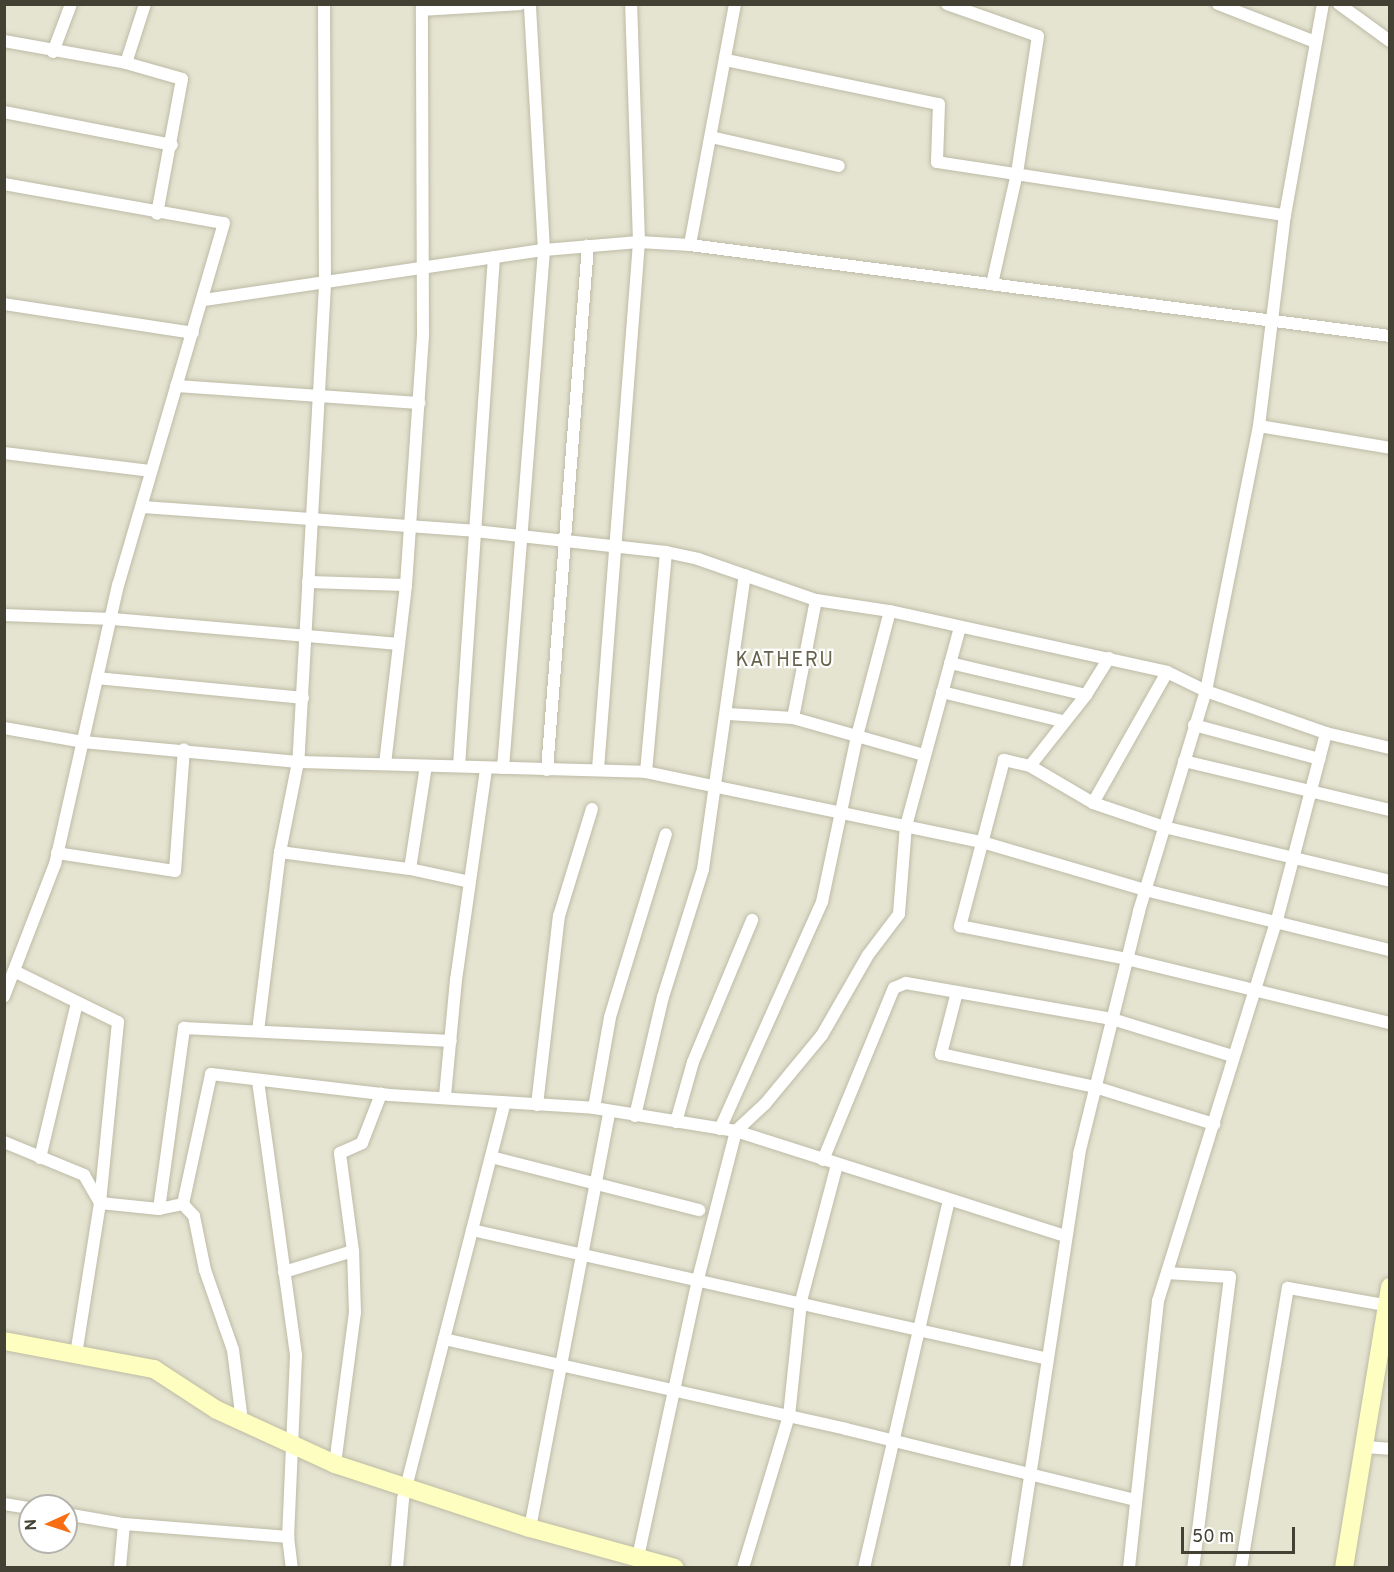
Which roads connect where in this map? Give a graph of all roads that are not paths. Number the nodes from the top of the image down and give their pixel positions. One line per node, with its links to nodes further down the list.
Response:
1 (71, 4): 16 (street)
2 (146, 4): 18 (street)
3 (324, 4): 34 (street)
4 (520, 4): 12 (street)
5 (530, 4): 30 (street)
6 (631, 4): 27 (street)
7 (735, 4): 17 (street)
8 (947, 4): 23 (street)
9 (1218, 4): 14 (street)
10 (1323, 4): 14 (street)
11 (1339, 4): 15 (street)
12 (422, 7): 32 (street)
13 (4, 41): 16 (street)
14 (1313, 41): 26 (street)
15 (1389, 41)
16 (54, 52): 18 (street)
17 (726, 60): 20 (street); 23 (street)
18 (126, 63): 21 (street)
19 (4, 112): 21 (street)
20 (711, 137): 22 (street); 28 (street)
21 (172, 145): 25 (street)
22 (839, 166)
23 (1017, 173): 26 (street); 33 (street)
24 (4, 184): 25 (street)
25 (157, 214): 35 (street)
26 (1285, 215): 37 (street)
27 (639, 242): 28 (street); 29 (street); 53 (street)
28 (690, 245): 33 (street)
29 (588, 246): 30 (street); 52 (street)
30 (544, 250): 31 (street); 51 (street)
31 (494, 257): 32 (street); 50 (street)
32 (424, 269): 34 (street); 42 (street)
33 (992, 284): 37 (street)
34 (325, 285): 35 (street); 41 (street)
35 (204, 300): 38 (street)
36 (4, 304): 38 (street)
37 (1271, 318): 39 (street); 43 (street)
38 (193, 333): 40 (street)
39 (1389, 336)
40 (176, 386): 41 (street); 46 (street)
41 (319, 396): 42 (street); 48 (street)
42 (418, 403): 49 (street)
43 (1259, 426): 44 (street); 69 (street)
44 (1389, 448)
45 (4, 453): 46 (street)
46 (150, 471): 47 (street)
47 (142, 507): 48 (street); 61 (street)
48 (312, 518): 49 (street); 56 (street)
49 (410, 526): 50 (street); 57 (street)
50 (475, 531): 51 (street); 89 (street)
51 (524, 537): 52 (street); 92 (street)
52 (568, 541): 53 (street); 94 (street)
53 (614, 546): 54 (street); 93 (street)
54 (666, 552): 55 (street); 95 (street)
55 (745, 575): 58 (street); 73 (street)
56 (308, 582): 57 (street); 63 (street)
57 (405, 585): 64 (street)
58 (816, 600): 59 (street); 74 (street)
59 (890, 611): 62 (street); 79 (street)
60 (4, 615): 61 (street)
61 (113, 619): 63 (street); 68 (street)
62 (960, 627): 65 (street); 66 (street)
63 (306, 638): 64 (street); 72 (street)
64 (399, 644): 87 (street)
65 (1109, 658): 67 (street); 71 (street)
66 (950, 663): 70 (street); 71 (street)
67 (1167, 672): 69 (street); 98 (street)
68 (98, 678): 72 (street); 80 (street)
69 (1206, 691): 76 (street); 78 (street)
70 (942, 692): 75 (street); 83 (street)
71 (1086, 695): 75 (street)
72 (303, 698): 86 (street)
73 (728, 714): 74 (street); 96 (street)
74 (793, 718): 79 (street)
75 (1062, 721): 90 (street)
76 (1194, 725): 84 (street); 85 (street)
77 (4, 728): 80 (street)
78 (1326, 734): 81 (street); 84 (street)
79 (857, 736): 83 (street); 101 (street)
80 (83, 742): 82 (street); 107 (street)
81 (1389, 748)
82 (184, 749): 86 (street); 107 (street)
83 (924, 755): 102 (street)
84 (1319, 759): 97 (street)
85 (1184, 761): 97 (street); 103 (street)
86 (298, 762): 87 (street); 106 (street)
87 (386, 764): 88 (street)
88 (426, 766): 89 (street); 109 (street)
89 (459, 766): 91 (street)
90 (1030, 766): 98 (street); 105 (street)
91 (486, 768): 92 (street); 111 (street)
92 (503, 768): 94 (street)
93 (598, 769): 94 (street); 95 (street)
94 (547, 770)
95 (646, 772): 96 (street)
96 (712, 787): 101 (street); 135 (street)
97 (1311, 790): 100 (street); 108 (street)
98 (1093, 803): 103 (street)
99 (592, 809): 132 (street)
100 (1389, 810)
101 (841, 812): 102 (street); 138 (street)
102 (906, 826): 105 (street); 139 (street)
103 (1164, 826): 108 (street); 112 (street)
104 (666, 834): 133 (street)
105 (982, 842): 112 (street); 116 (street)
106 (280, 852): 109 (street); 124 (street)
107 (57, 853): 117 (street)
108 (1294, 856): 110 (street); 114 (street)
109 (410, 869): 111 (street)
110 (1389, 881)
111 (470, 882): 125 (street)
112 (1145, 890): 114 (street); 116 (street)
113 (752, 920): 136 (street)
114 (1277, 920): 115 (street); 118 (street)
115 (1389, 950)
116 (1127, 960): 118 (street); 122 (street)
117 (12, 965): 120 (street); 121 (street)
118 (1254, 991): 123 (street); 126 (street)
119 (957, 992): 122 (street); 128 (street); 143 (street)
120 (4, 996)
121 (77, 1003): 142 (street); 147 (street)
122 (1112, 1019): 126 (street); 128 (street)
123 (1389, 1023)
124 (258, 1031): 125 (street); 149 (street)
125 (451, 1041): 130 (street)
126 (1232, 1056): 137 (street)
127 (258, 1081): 129 (street); 148 (street); 155 (street)
128 (1095, 1087): 137 (street); 152 (street)
129 (381, 1094): 130 (street); 153 (street)
130 (446, 1096): 131 (street)
131 (505, 1103): 132 (street); 141 (street)
132 (537, 1105): 133 (street)
133 (594, 1108): 134 (street)
134 (609, 1112): 135 (street); 145 (street)
135 (635, 1116): 136 (street)
136 (676, 1122): 138 (street)
137 (1214, 1124): 156 (street)
138 (720, 1129): 139 (street)
139 (736, 1131): 143 (street); 157 (street)
140 (4, 1142): 142 (street)
141 (491, 1157): 145 (street); 151 (street)
142 (40, 1158): 147 (street)
143 (823, 1160): 144 (street)
144 (837, 1165): 146 (street); 159 (street)
145 (596, 1184): 150 (street); 154 (street)
146 (949, 1200): 152 (street); 160 (street)
147 (100, 1203): 149 (street); 163 (street)
148 (183, 1204): 149 (street); 168 (street)
149 (159, 1209)
150 (699, 1210)
151 (472, 1230): 154 (street); 161 (street)
152 (1066, 1236): 164 (street)
153 (352, 1251): 155 (street); 173 (street)
154 (583, 1254): 157 (street); 165 (street)
155 (284, 1272): 170 (street)
156 (1167, 1273): 176 (street); 190 (street)
157 (698, 1279): 159 (street); 166 (street)
158 (1388, 1299): 171 (main road); 191 (street)
159 (801, 1301): 160 (street); 167 (street)
160 (920, 1329): 164 (street); 169 (street)
161 (444, 1339): 165 (street); 175 (street)
162 (4, 1341): 163 (main road)
163 (76, 1354): 168 (main road)
164 (1048, 1359): 174 (street)
165 (562, 1366): 166 (street); 179 (street)
166 (674, 1391): 167 (street); 181 (street)
167 (789, 1416): 169 (street); 186 (street)
168 (242, 1421): 170 (main road)
169 (891, 1440): 174 (street); 187 (street)
170 (294, 1446): 173 (main road); 180 (street)
171 (1364, 1447): 172 (street); 192 (main road)
172 (1389, 1449)
173 (335, 1464): 175 (main road)
174 (1031, 1473): 176 (street); 188 (street)
175 (406, 1490): 179 (main road); 184 (street)
176 (1135, 1500): 189 (street)
177 (78, 1516): 178 (street)
178 (124, 1524): 180 (street); 182 (street)
179 (530, 1528): 181 (main road)
180 (288, 1537): 183 (street)
181 (638, 1557): 185 (main road)
182 (120, 1568)
183 (292, 1568)
184 (397, 1568)
185 (675, 1568)
186 (743, 1568)
187 (864, 1568)
188 (1016, 1568)
189 (1129, 1568)
190 (1193, 1568)
191 (1241, 1568)
192 (1344, 1568)

